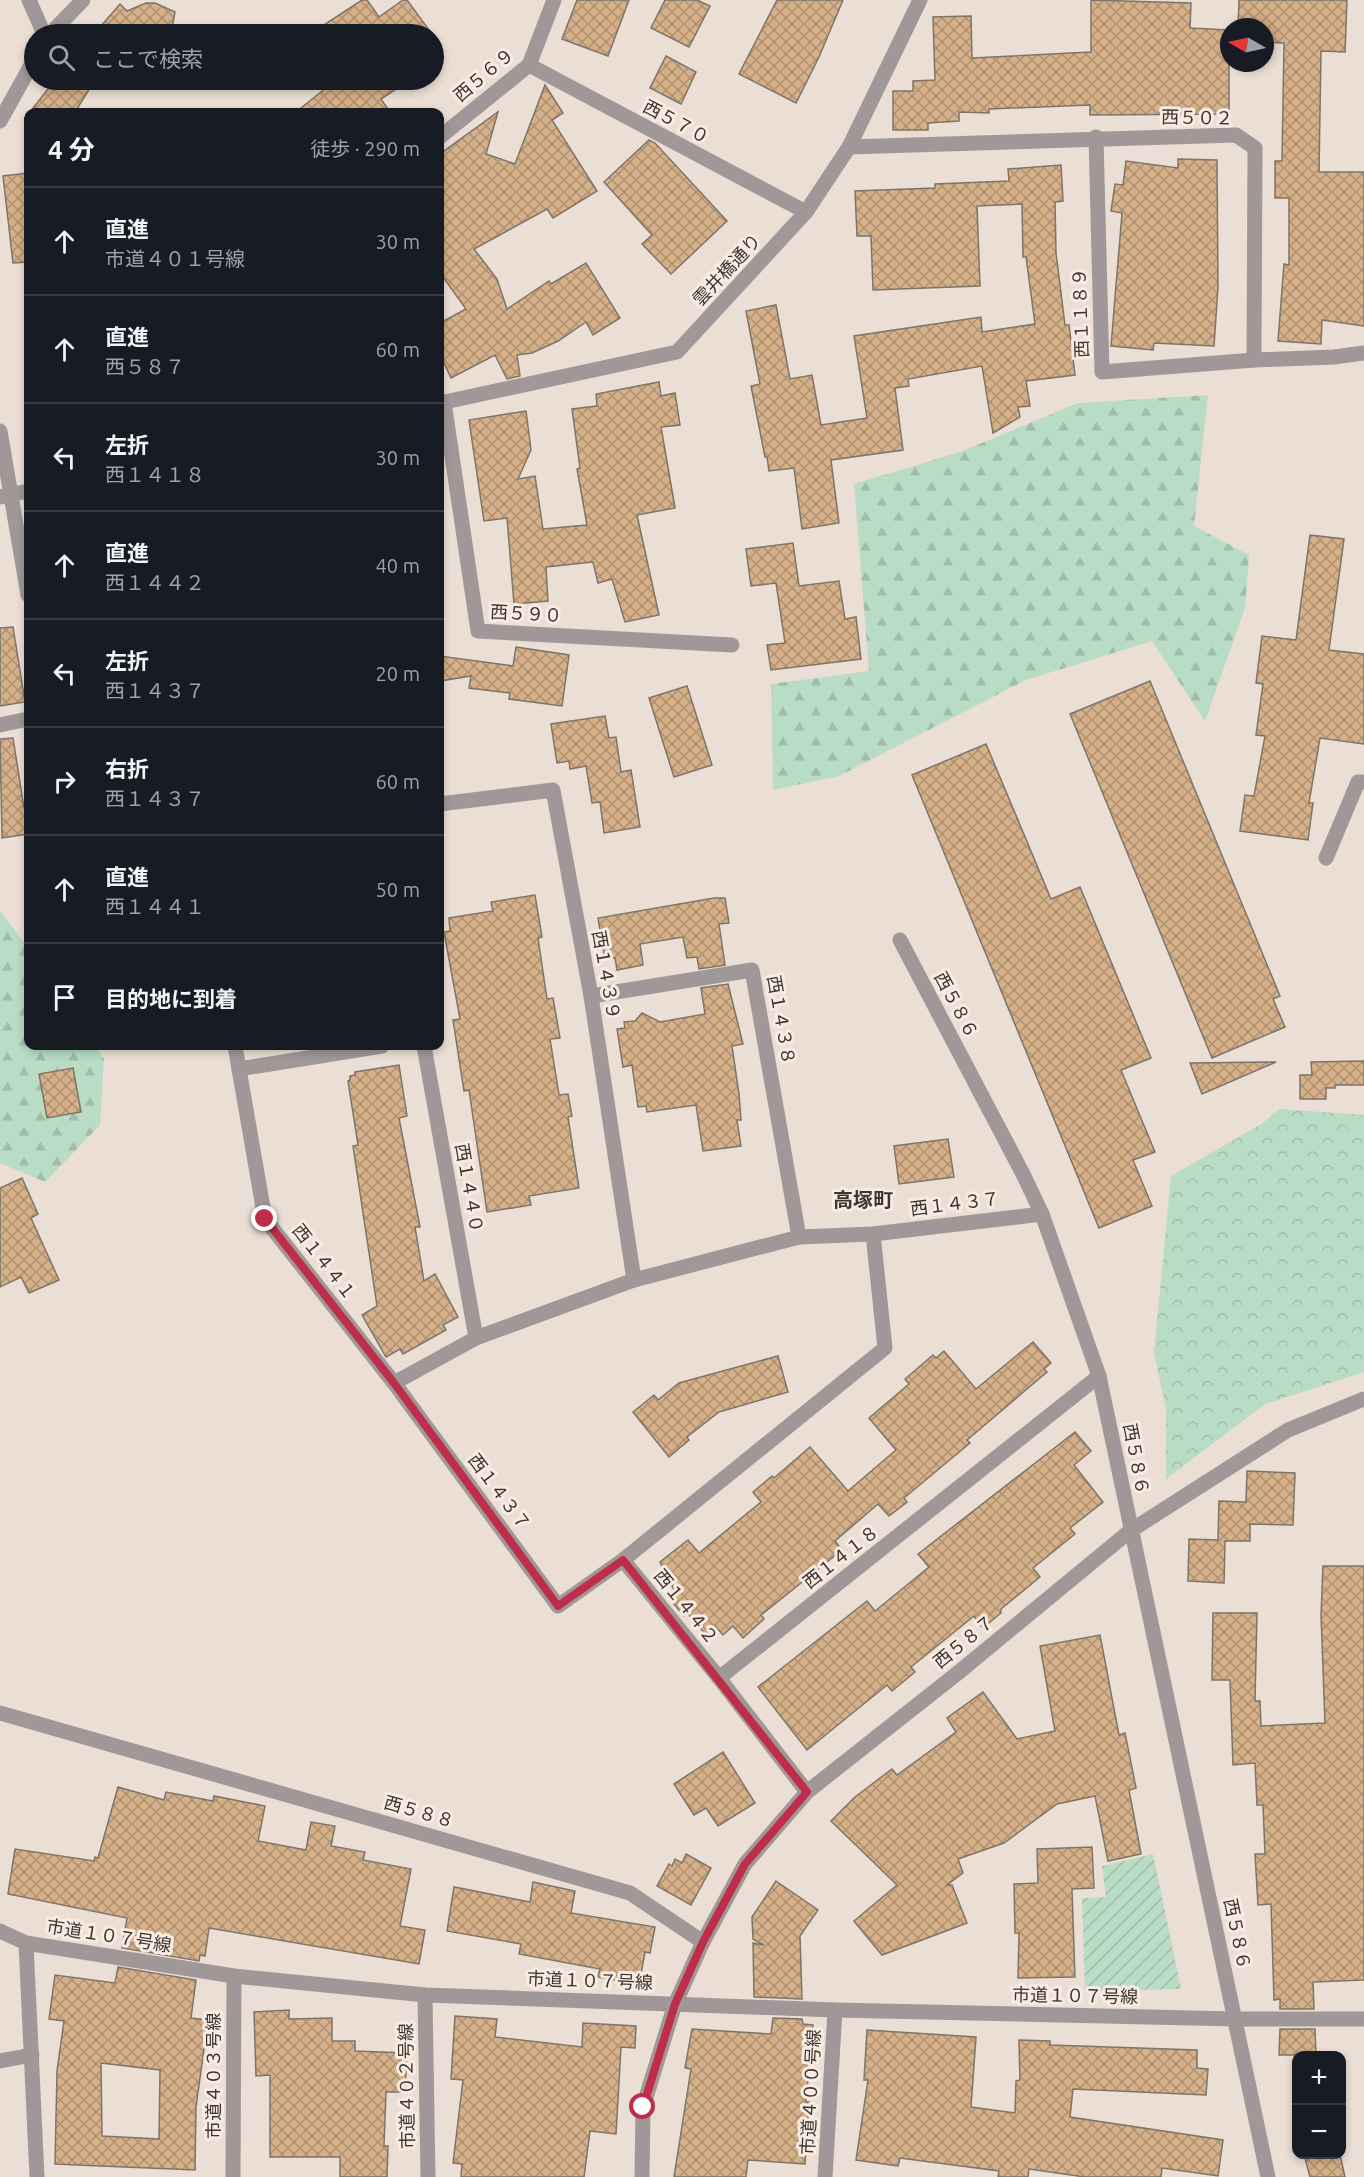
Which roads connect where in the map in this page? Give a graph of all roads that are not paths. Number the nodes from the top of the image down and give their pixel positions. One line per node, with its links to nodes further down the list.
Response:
1 (29, 0): 5 (street)
2 (83, 0): 6 (street)
3 (554, 0): 7 (street, 西５６９)
4 (920, 0): 12 (street, 雲井橋通り)
5 (40, 24)
6 (60, 24)
7 (529, 65): 10 (street, 西５６９); 13 (street, 西５７０)
8 (24, 78): 9 (street)
9 (0, 121)
10 (444, 134)
11 (1096, 137): 12 (street, 西５０２); 15 (street, 西５０２); 15 (street, 西１１８９)
12 (849, 147): 13 (street, 雲井橋通り)
13 (806, 212): 16 (street, 雲井橋通り)
14 (1364, 353): 15 (street)
15 (1254, 360)
16 (444, 403)
17 (444, 416): 22 (street, 西５９０)
18 (0, 431): 20 (street)
19 (24, 493): 20 (street)
20 (5, 496): 21 (street)
21 (24, 578)
22 (732, 645)
23 (24, 720): 24 (street)
24 (0, 725)
25 (1364, 782): 27 (street)
26 (444, 804): 29 (street, 西１４３９)
27 (1326, 858)
28 (900, 940): 34 (street, 西５８６)
29 (591, 996): 36 (street, 西１４３８); 37 (street, 西１４３９)
30 (236, 1050): 33 (street, 西１４４１)
31 (357, 1050): 33 (street)
32 (425, 1050): 38 (street, 西１４４０)
33 (239, 1069): 40 (street, 西１４４１)
34 (1041, 1214): 35 (street, 西１４３７); 39 (street, 西５８６)
35 (873, 1234): 36 (street, 西１４３７); 43 (street, 西１４３７)
36 (799, 1237): 37 (street, 西１４３７)
37 (634, 1280): 38 (street, 西１４３７)
38 (476, 1338): 40 (street, 西１４３７)
39 (1099, 1376): 42 (street, 西５８６); 44 (street, 西１４１８)
40 (394, 1383): 43 (street, 西１４３７)
41 (1364, 1399): 42 (street, 西５８７)
42 (1130, 1531): 46 (street, 西５８７); 54 (street, 西５８６)
43 (623, 1560): 44 (street, 西１４４２)
44 (719, 1678): 46 (street)
45 (0, 1713): 48 (street, 西５８８)
46 (807, 1792): 48 (street, 西５８７)
47 (0, 1931): 49 (street, 市道１０７号線)
48 (703, 1942): 52 (street, 西５８７)
49 (26, 1943): 50 (street, 市道１０７号線); 56 (street)
50 (234, 1976): 51 (street, 市道１０７号線); 59 (street, 市道４０３号線)
51 (425, 1995): 52 (street, 市道１０７号線); 60 (street, 市道４０２号線)
52 (675, 2004): 53 (street, 市道１０７号線); 61 (street, 西５８７)
53 (835, 2010): 54 (street, 市道１０７号線); 62 (street, 市道４００号線)
54 (1236, 2019): 55 (street, 市道１０７号線); 63 (street, 西５８６)
55 (1364, 2019)
56 (32, 2055): 57 (street); 58 (street)
57 (0, 2061)
58 (37, 2177)
59 (233, 2177)
60 (428, 2177)
61 (642, 2177)
62 (825, 2177)
63 (1268, 2177)

